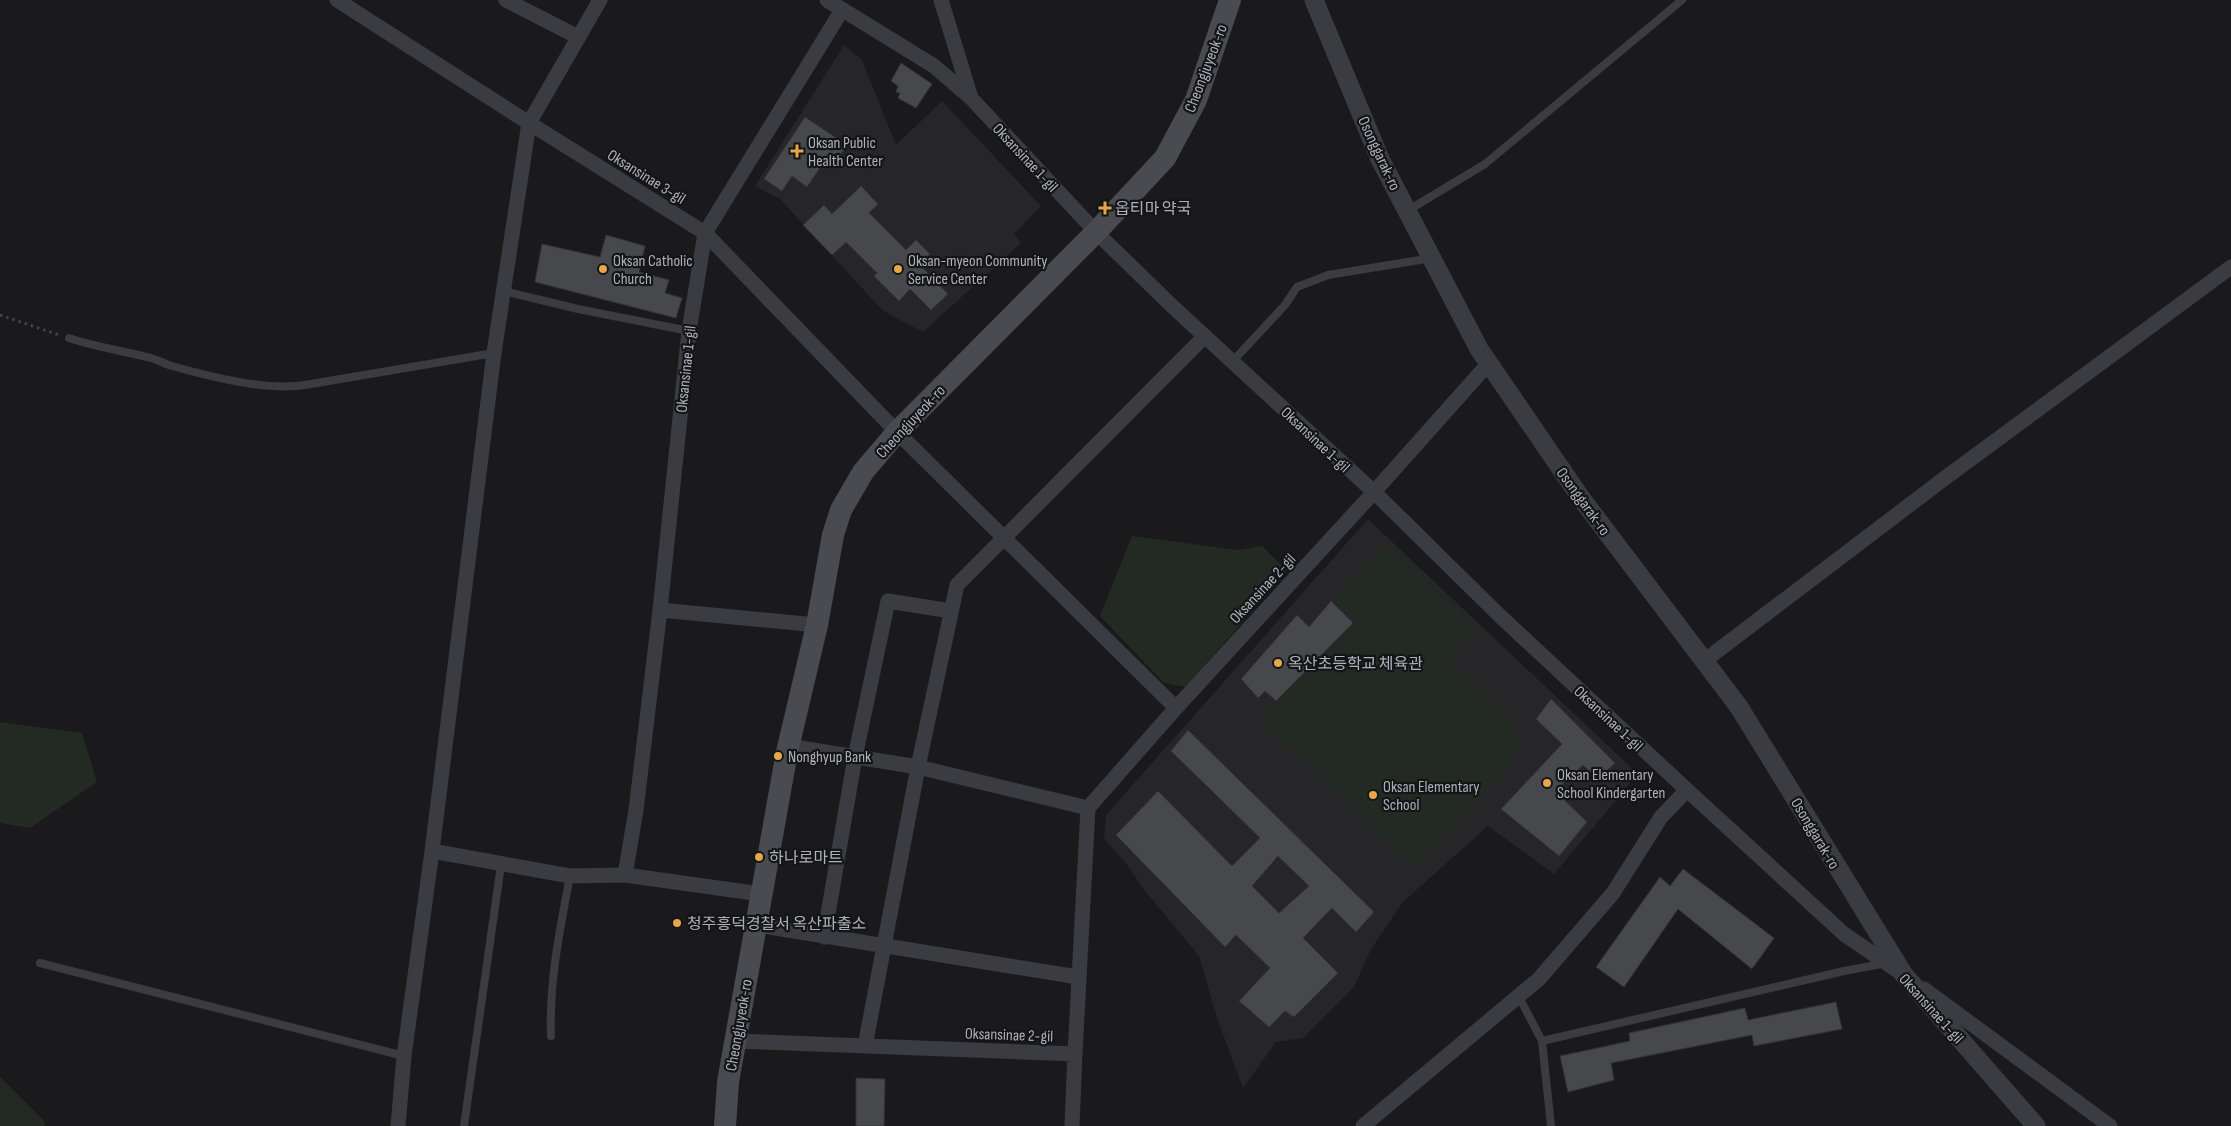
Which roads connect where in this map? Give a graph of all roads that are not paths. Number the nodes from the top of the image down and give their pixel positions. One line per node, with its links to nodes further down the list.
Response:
1 (337, 0): 12 (street, Oksansinae 3-gil)
2 (506, 0): 10 (street)
3 (600, 0): 10 (street)
4 (826, 0): 9 (street, Oksansinae 1-gil)
5 (941, 0): 11 (street, Oksansinae 1-gil)
6 (1230, 0): 15 (main road, Cheongjuyeok-ro)
7 (1314, 0): 13 (street, Osonggarak-ro)
8 (1682, 0): 13 (lane)
9 (842, 10): 11 (street, Oksansinae 1-gil); 14 (street, Oksansinae 1-gil)
10 (578, 37): 12 (street)
11 (971, 98): 15 (street, Oksansinae 1-gil)
12 (528, 124): 14 (street, Oksansinae 3-gil); 18 (street)
13 (1408, 211): 16 (street, Osonggarak-ro)
14 (705, 232): 19 (street, Oksansinae 1-gil); 25 (street, Oksansinae 3-gil)
15 (1096, 232): 20 (street, Oksansinae 1-gil); 25 (main road, Cheongjuyeok-ro)
16 (1432, 258): 23 (lane); 24 (street, Osonggarak-ro)
17 (2231, 268): 31 (street)
18 (503, 291): 19 (lane); 22 (street)
19 (689, 331): 28 (street, Oksansinae 1-gil)
20 (1204, 336): 23 (street, Oksansinae 1-gil); 27 (street)
21 (69, 338): 22 (lane)
22 (494, 354): 38 (street)
23 (1232, 362): 26 (street, Oksansinae 1-gil)
24 (1489, 363): 26 (street, Oksansinae 2-gil); 31 (street, Osonggarak-ro)
25 (897, 432): 27 (street); 30 (main road, Cheongjuyeok-ro)
26 (1374, 492): 32 (street, Oksansinae 2-gil); 36 (street, Oksansinae 1-gil)
27 (1004, 538): 29 (street); 32 (street)
28 (660, 610): 30 (street); 41 (street, Oksansinae 1-gil)
29 (952, 611): 34 (street); 35 (street)
30 (817, 625): 33 (main road, Cheongjuyeok-ro)
31 (1704, 661): 48 (street, Osonggarak-ro)
32 (1176, 708): 37 (street, Oksansinae 2-gil)
33 (788, 746): 34 (street); 42 (main road, Cheongjuyeok-ro)
34 (855, 757): 35 (street); 44 (street)
35 (918, 767): 37 (street); 45 (street)
36 (1687, 790): 46 (street, Oksansinae 1-gil); 50 (street)
37 (1088, 808): 49 (street, Oksansinae 2-gil)
38 (432, 851): 39 (street); 56 (street)
39 (501, 865): 40 (street); 59 (lane)
40 (570, 876): 41 (street); 51 (lane)
41 (624, 876): 42 (street)
42 (762, 894): 43 (main road, Cheongjuyeok-ro)
43 (756, 926): 44 (street); 52 (main road, Cheongjuyeok-ro)
44 (824, 936): 45 (street)
45 (884, 946): 49 (street); 54 (street)
46 (1887, 963): 48 (street, Oksansinae 1-gil); 53 (lane)
47 (40, 964): 56 (lane)
48 (1904, 975): 57 (street, Oksansinae 1-gil); 64 (street)
49 (1078, 978): 55 (street, Oksansinae 2-gil)
50 (1519, 997): 53 (lane); 62 (street)
51 (551, 1036)
52 (735, 1041): 54 (street, Oksansinae 2-gil); 60 (main road, Cheongjuyeok-ro)
53 (1542, 1041): 63 (lane)
54 (865, 1046): 55 (street, Oksansinae 2-gil)
55 (1075, 1054): 61 (street)
56 (404, 1056): 58 (street)
57 (2031, 1121)
58 (398, 1126)
59 (464, 1126)
60 (725, 1126)
61 (1072, 1126)
62 (1363, 1126)
63 (1551, 1126)
64 (2110, 1126)

